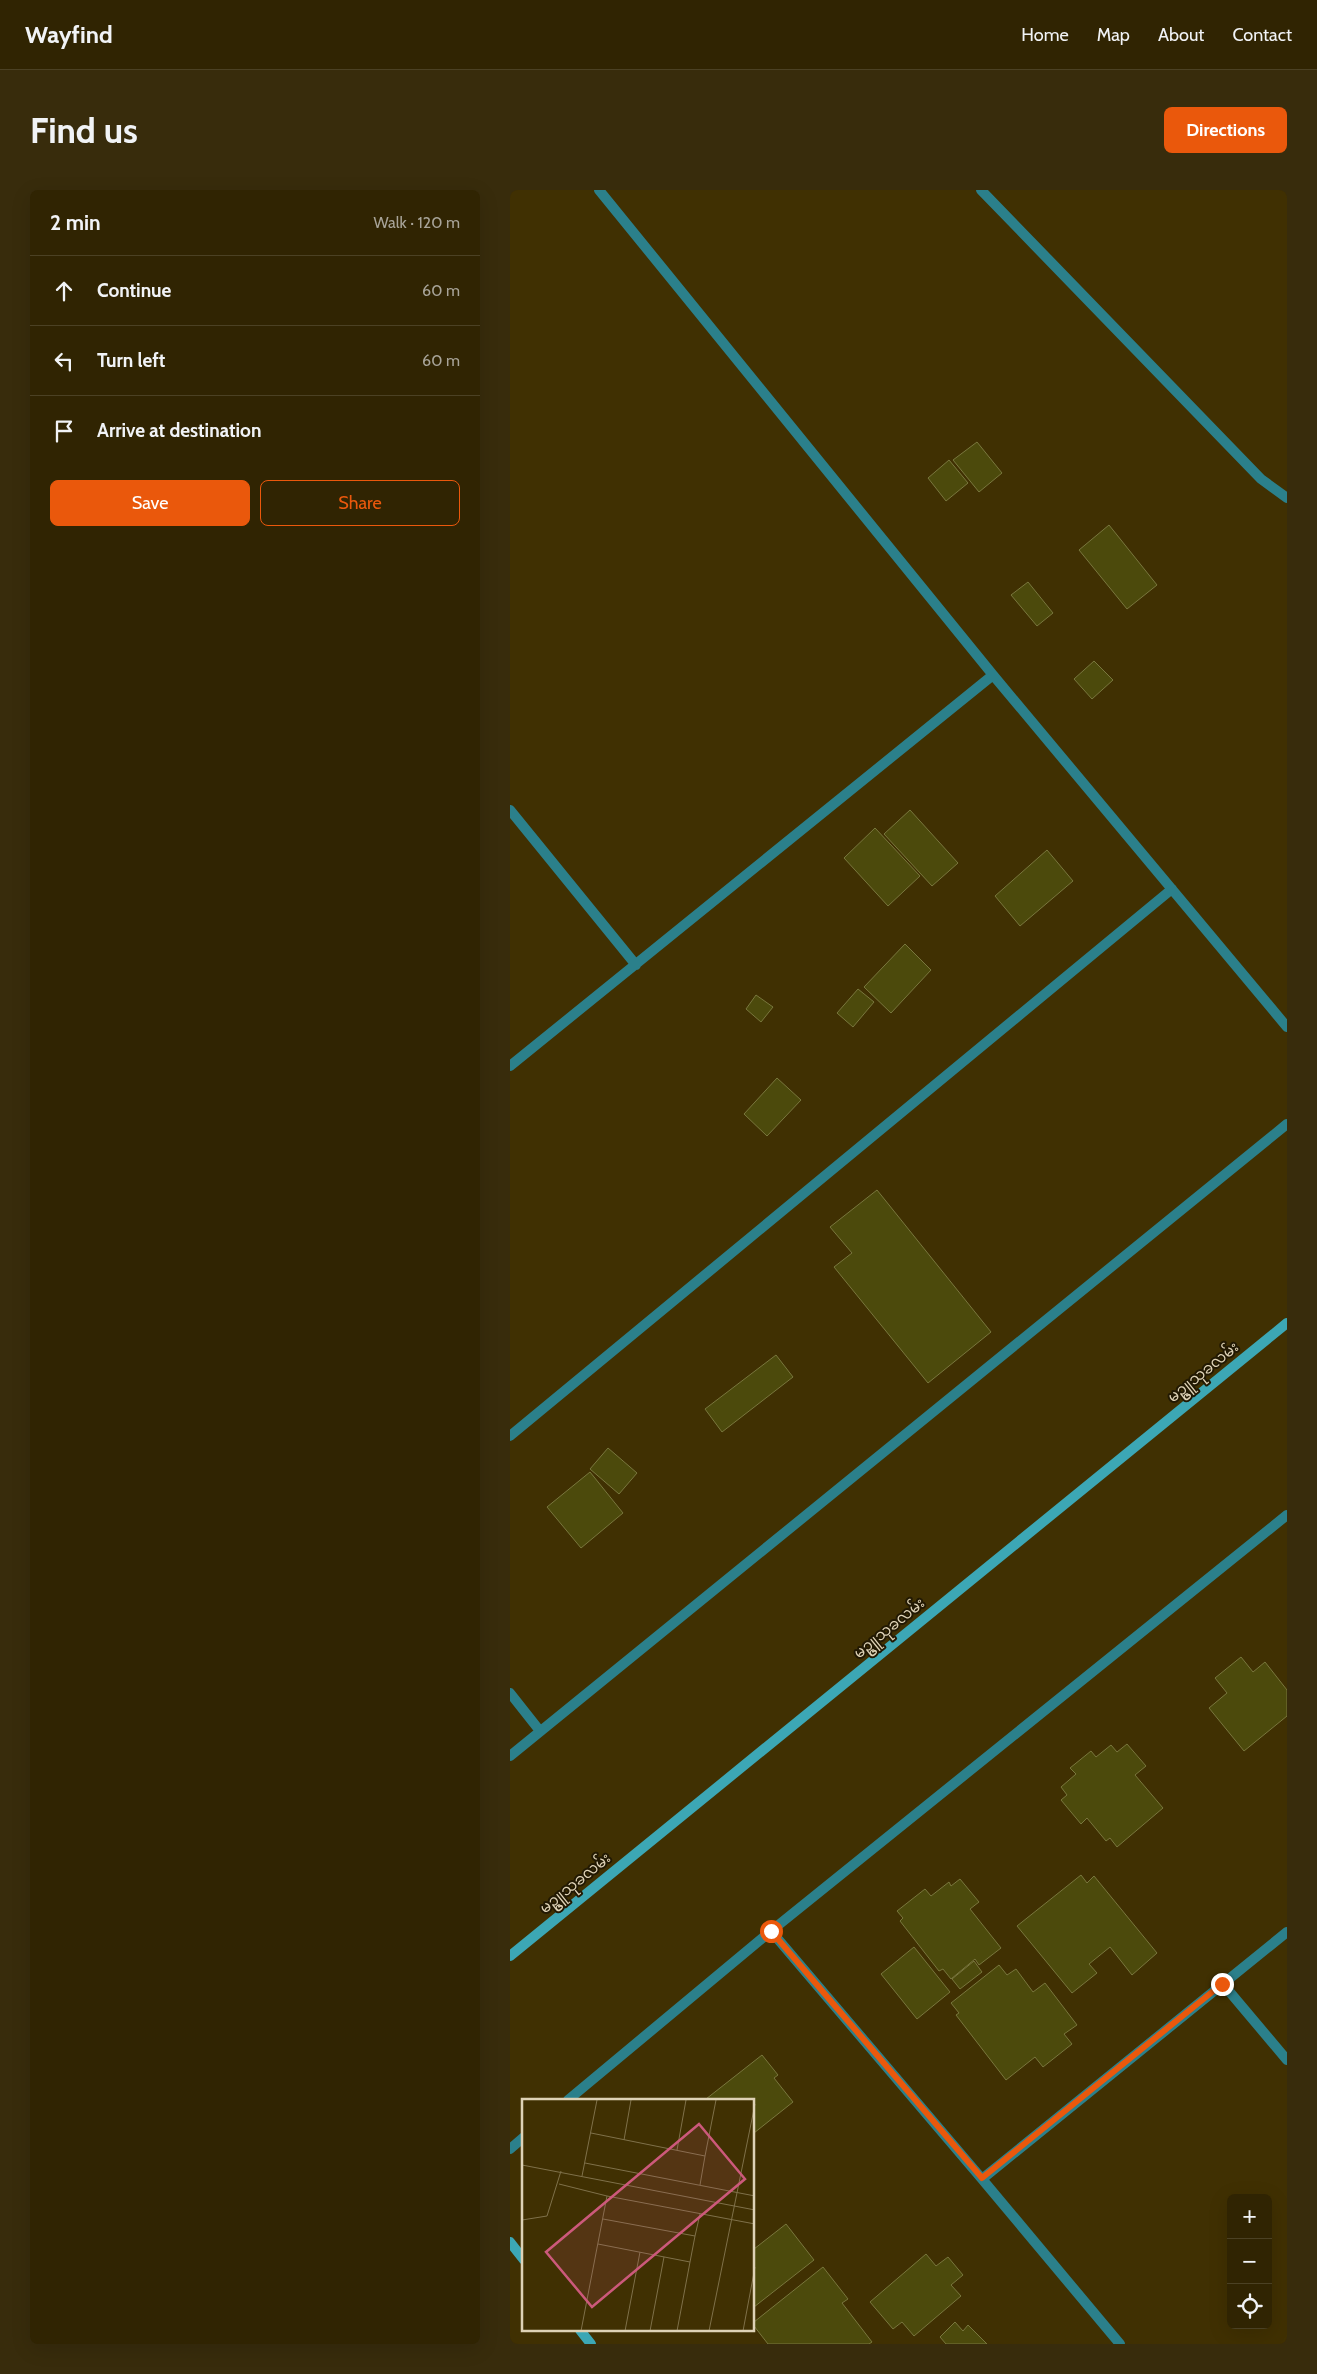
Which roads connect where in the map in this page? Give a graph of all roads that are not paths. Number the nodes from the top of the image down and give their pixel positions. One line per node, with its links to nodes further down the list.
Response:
1 (599, 190): 4 (street)
2 (981, 190): 3 (street)
3 (1287, 498)
4 (993, 675): 6 (street); 7 (street)
5 (510, 810): 7 (street)
6 (1172, 889): 8 (street); 12 (street)
7 (636, 965): 9 (street)
8 (1287, 1027)
9 (510, 1066)
10 (1287, 1124): 15 (street)
11 (1287, 1323): 19 (street, မဥ္ဇူသုခလမ်း)
12 (510, 1436)
13 (1287, 1515): 17 (street)
14 (510, 1693): 15 (street)
15 (540, 1731): 16 (street)
16 (510, 1756)
17 (771, 1931): 22 (street); 25 (street)
18 (1287, 1932): 20 (street)
19 (510, 1956)
20 (1222, 1984): 21 (street); 25 (street)
21 (1287, 2060)
22 (569, 2099)
23 (522, 2139): 24 (street)
24 (510, 2148)
25 (982, 2178): 30 (street)
26 (510, 2242): 27 (street)
27 (522, 2257)
28 (582, 2332): 29 (street)
29 (591, 2344)
30 (1120, 2344)

